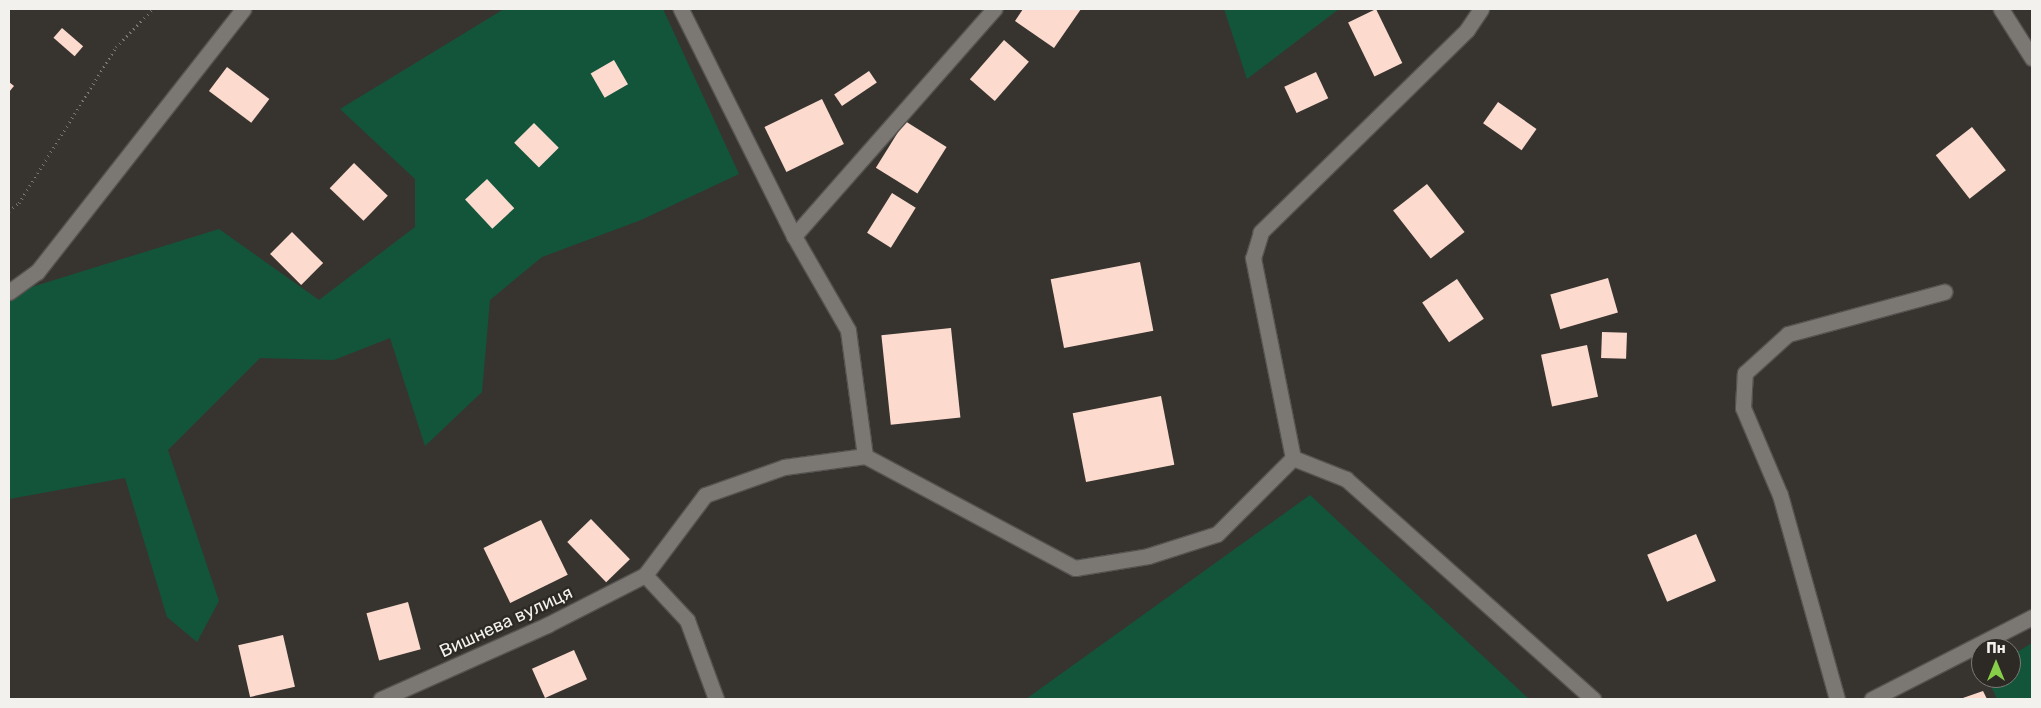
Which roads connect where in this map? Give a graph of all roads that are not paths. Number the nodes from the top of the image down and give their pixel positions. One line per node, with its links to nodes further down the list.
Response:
1 (243, 9): 8 (street)
2 (681, 9): 7 (street)
3 (994, 9): 7 (street)
4 (1481, 9): 11 (street)
5 (2001, 9): 6 (street)
6 (2032, 58)
7 (794, 236): 10 (street)
8 (9, 292)
9 (1944, 292): 17 (street)
10 (865, 456): 11 (street); 12 (street)
11 (1292, 458): 16 (street)
12 (645, 575): 14 (street, Вишнева вулиця); 15 (street)
13 (2032, 617): 18 (street)
14 (381, 699)
15 (716, 699)
16 (1593, 699)
17 (1837, 699)
18 (1872, 699)

